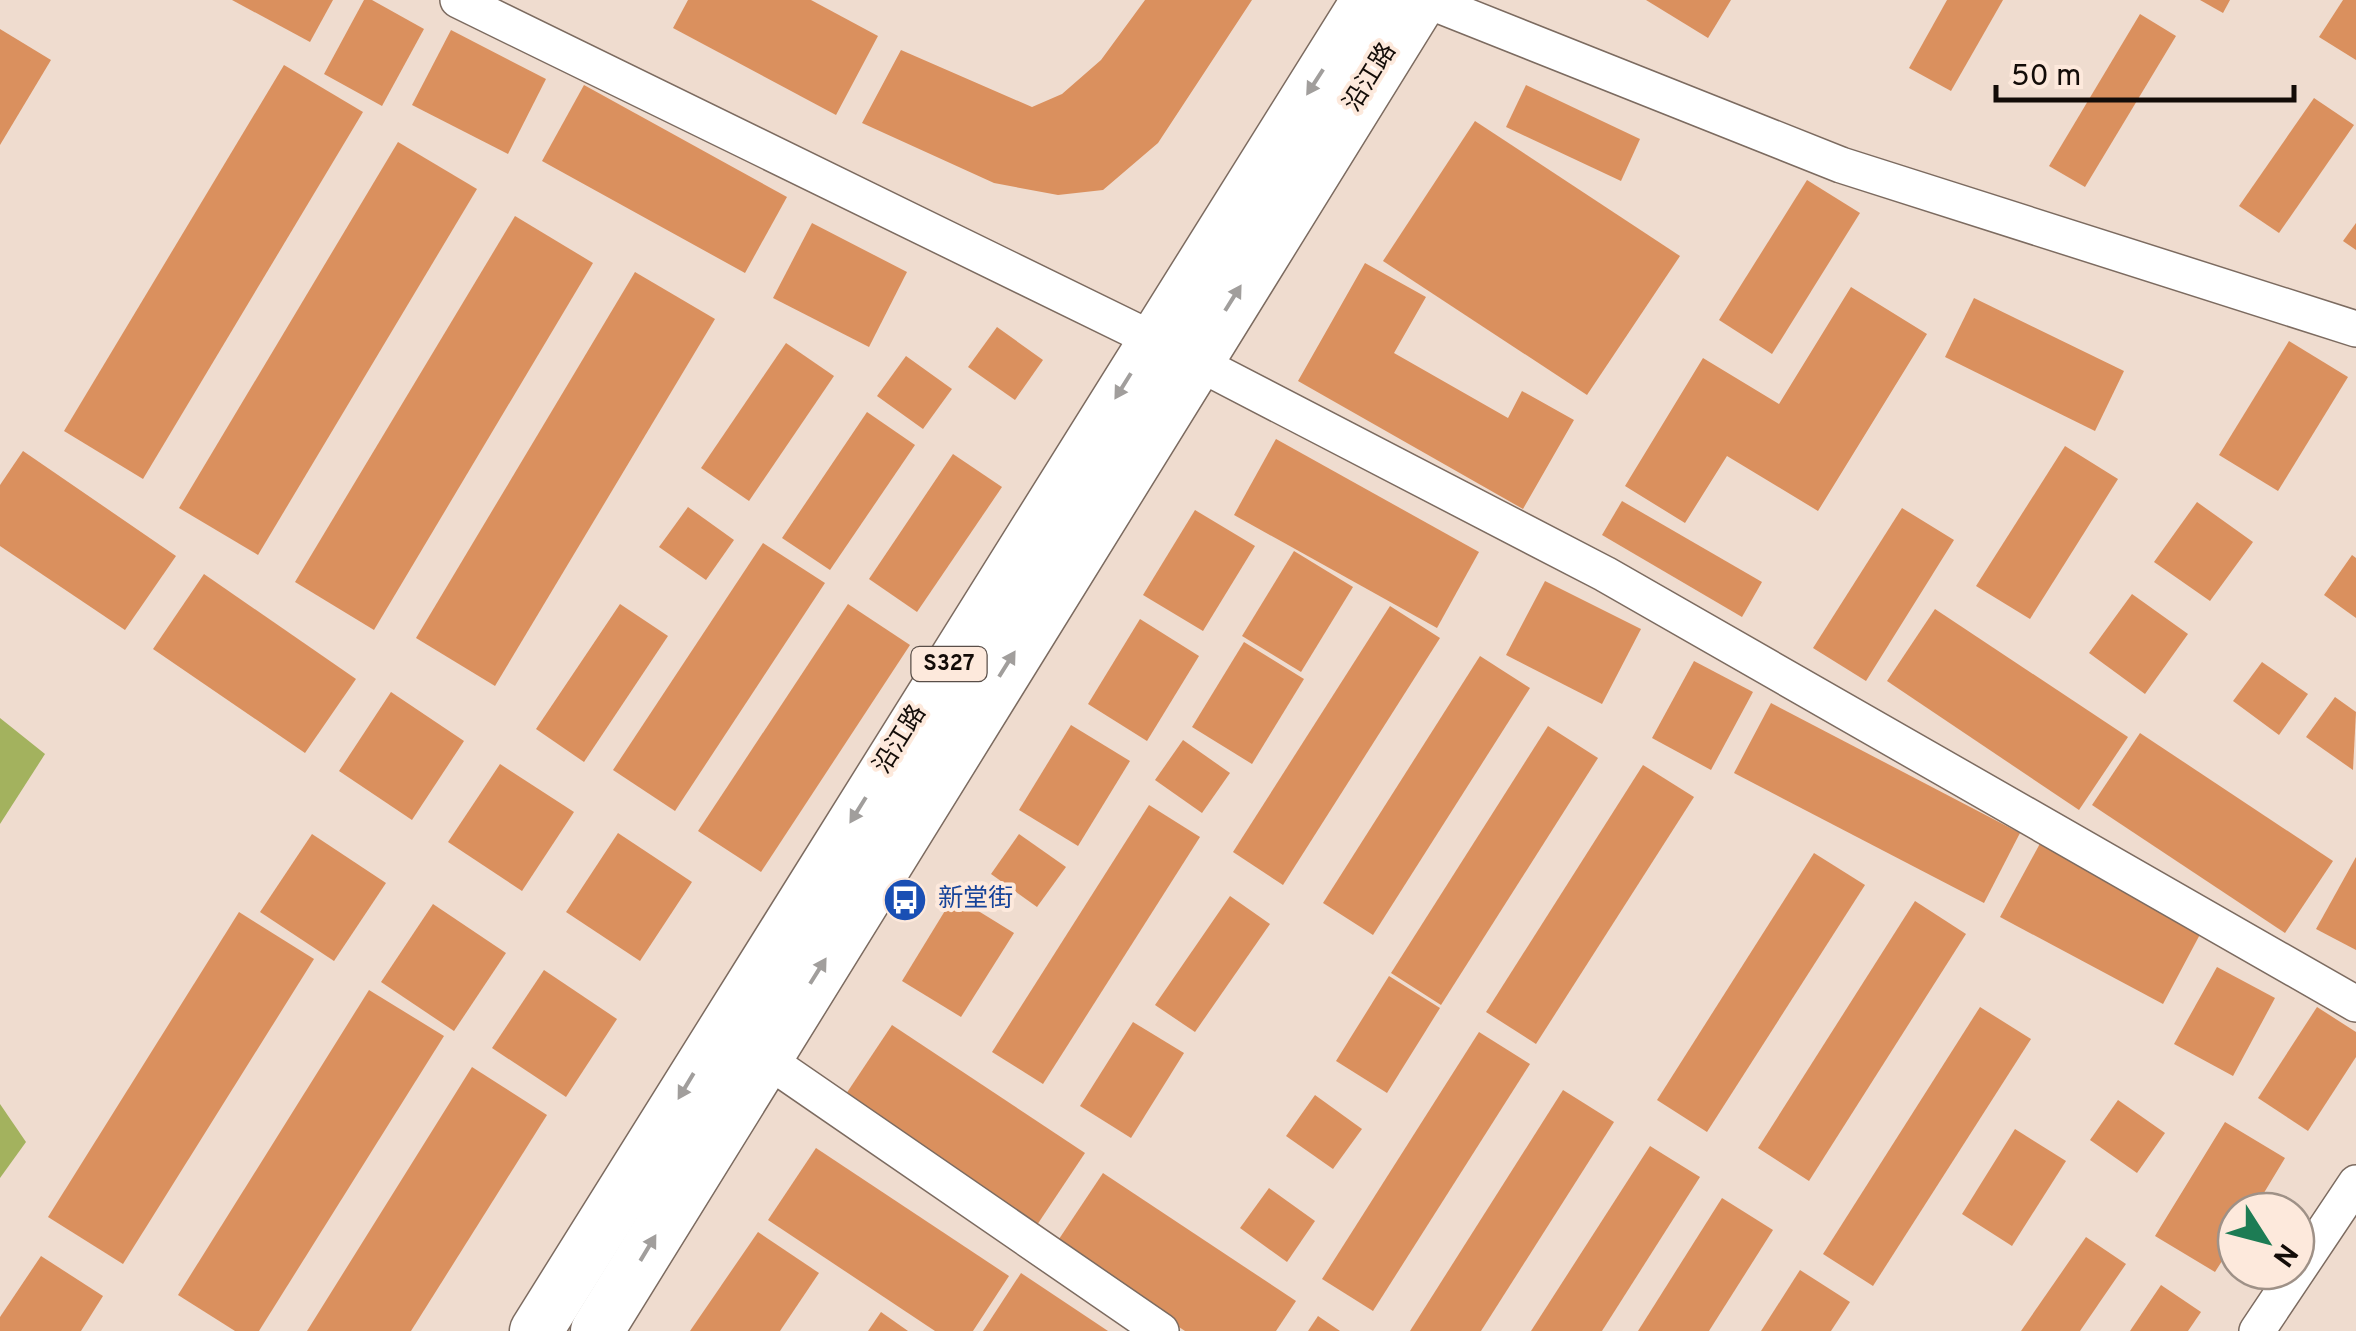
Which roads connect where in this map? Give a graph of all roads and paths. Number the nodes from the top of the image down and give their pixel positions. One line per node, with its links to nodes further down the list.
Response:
1 (458, 0): 5 (street)
2 (1368, 0): 5 (main road, 沿江路 / S327, one-way to 5)
3 (1424, 0): 4 (street); 5 (main road, 沿江路, one-way to 3)
4 (2356, 329)
5 (1173, 351): 6 (street); 7 (main road, 沿江路 / S327, one-way to 7); 8 (main road, 沿江路, one-way to 5)
6 (2356, 1004)
7 (721, 1029): 8 (street); 10 (main road, 沿江路 / S327, one-way to 10)
8 (764, 1058): 11 (main road, 沿江路, one-way to 8); 12 (street)
9 (2356, 1184): 13 (street)
10 (536, 1331)
11 (598, 1331)
12 (1161, 1331)
13 (2257, 1331)

